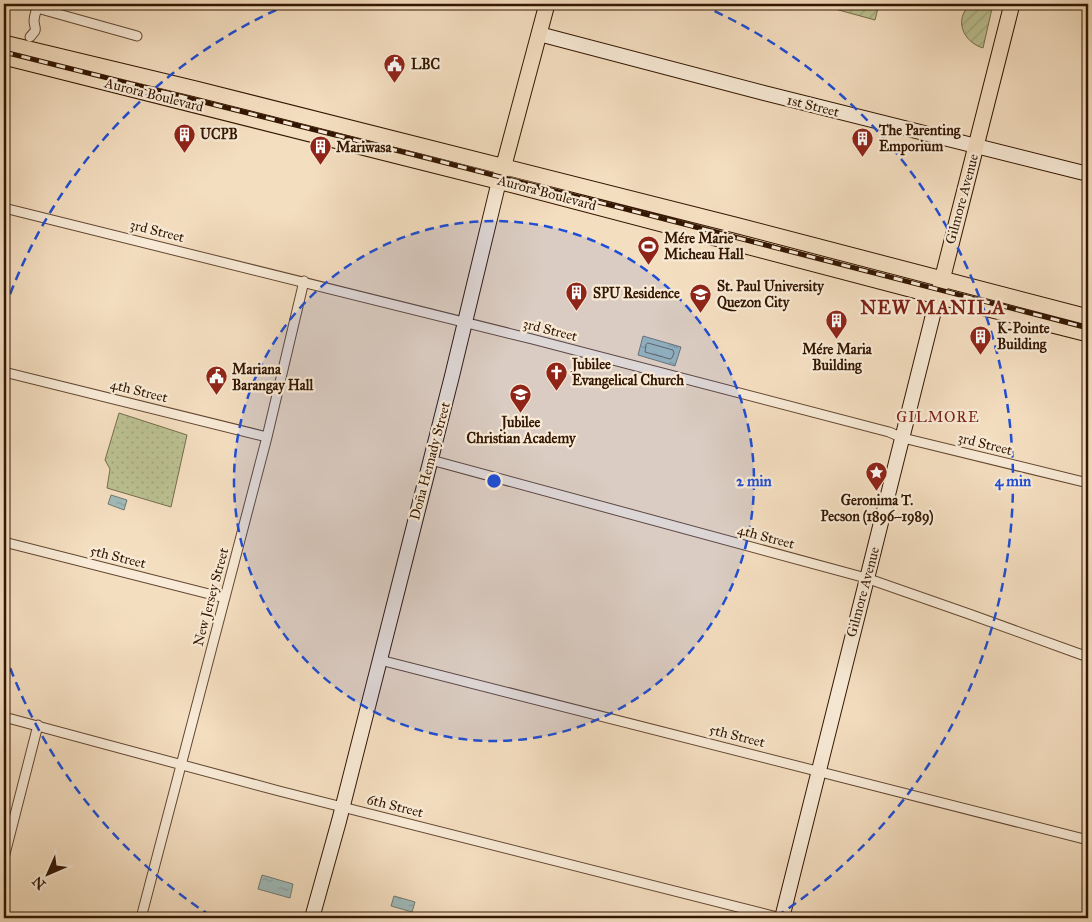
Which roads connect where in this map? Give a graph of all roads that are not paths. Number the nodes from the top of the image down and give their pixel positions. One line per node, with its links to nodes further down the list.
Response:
1 (547, 4): 4 (main road, Doña Hemady Street)
2 (1012, 4): 9 (main road, Gilmore Avenue)
3 (35, 6): 5 (street); 7 (street)
4 (539, 34): 9 (main road, 1st Street); 10 (main road, Doña Hemady Street)
5 (137, 36)
6 (4, 43): 7 (main road, Aurora Boulevard)
7 (29, 43): 10 (main road, Aurora Boulevard)
8 (4, 57): 10 (main road, Aurora Boulevard)
9 (976, 147): 11 (main road, 1st Street); 13 (main road, Gilmore Avenue)
10 (501, 174): 13 (main road, Aurora Boulevard); 15 (main road, Aurora Boulevard); 17 (main road, Doña Hemady Street)
11 (1088, 174)
12 (4, 208): 14 (street, 3rd Street)
13 (942, 279): 15 (main road, Gilmore Avenue); 16 (main road, Aurora Boulevard)
14 (304, 281): 17 (street, 3rd Street); 20 (street, New Jersey Street)
15 (938, 296): 18 (main road, Aurora Boulevard); 21 (main road, Gilmore Avenue)
16 (1088, 317)
17 (466, 323): 21 (street, 3rd Street); 22 (main road, Doña Hemady Street)
18 (1088, 334)
19 (4, 372): 20 (street, 4th Street)
20 (267, 437): 26 (street, New Jersey Street)
21 (903, 438): 23 (street, 3rd Street); 25 (main road, Gilmore Avenue)
22 (431, 460): 25 (street, 4th Street); 28 (main road, Doña Hemady Street)
23 (1088, 483)
24 (4, 542): 26 (street, 5th Street)
25 (866, 578): 27 (street, 4th Street); 32 (main road, Gilmore Avenue)
26 (225, 598): 31 (street, New Jersey Street)
27 (1088, 657)
28 (380, 660): 32 (street, 5th Street); 33 (main road, Doña Hemady Street)
29 (4, 716): 30 (street, 6th Street)
30 (38, 726): 31 (street, 6th Street); 35 (street)
31 (181, 765): 33 (street, 6th Street); 36 (street, New Jersey Street)
32 (818, 771): 34 (street, 5th Street); 38 (main road, Gilmore Avenue)
33 (342, 806): 37 (main road, Doña Hemady Street); 38 (street, 6th Street)
34 (1088, 840)
35 (4, 858)
36 (141, 918)
37 (312, 918)
38 (781, 918)

